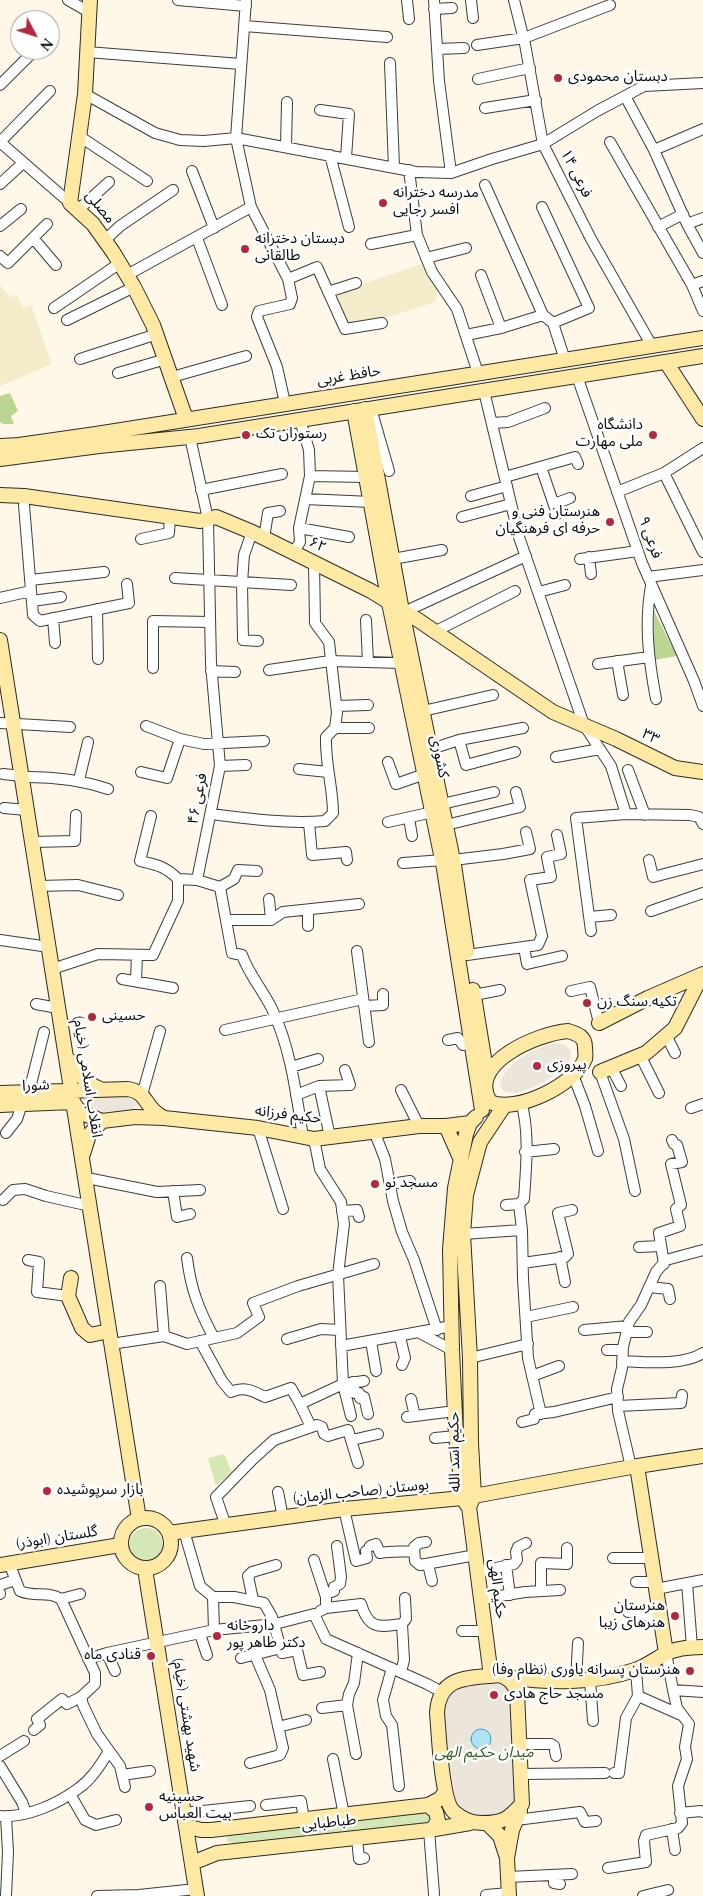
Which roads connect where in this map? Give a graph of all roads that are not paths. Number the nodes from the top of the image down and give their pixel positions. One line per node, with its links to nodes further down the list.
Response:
1 (68, 0): 9 (street)
2 (178, 0): 6 (street)
3 (407, 0): 12 (street)
4 (471, 0): 11 (street)
5 (514, 0): 15 (street, فرعی ۱۴)
6 (246, 3): 13 (street)
7 (434, 4): 10 (street); 18 (street)
8 (610, 5): 15 (street)
9 (90, 6): 19 (main road, مصلی)
10 (452, 8)
11 (473, 18)
12 (409, 19)
13 (244, 26): 14 (street); 22 (street)
14 (387, 37)
15 (524, 38): 16 (street); 23 (street, فرعی ۱۴)
16 (477, 45)
17 (464, 48): 18 (street)
18 (437, 49): 48 (street)
19 (87, 52): 22 (street); 28 (main road, مصلی)
20 (25, 60): 26 (street)
21 (390, 63): 45 (street)
22 (241, 64): 36 (street)
23 (530, 68): 24 (street); 30 (street, فرعی ۱۴)
24 (478, 79)
25 (703, 82): 29 (street)
26 (0, 85)
27 (50, 91): 37 (street)
28 (86, 94): 35 (main road, مصلی); 36 (street)
29 (625, 96): 39 (street); 41 (street)
30 (536, 100): 32 (street); 39 (street, فرعی ۱۴)
31 (287, 102): 40 (street)
32 (485, 108)
33 (320, 110): 43 (street)
34 (703, 129): 41 (street)
35 (79, 136): 49 (street); 54 (main road, مصلی)
36 (236, 138): 40 (street); 55 (street)
37 (0, 142): 44 (street)
38 (610, 142): 64 (street)
39 (543, 144): 48 (street); 94 (street, فرعی ۱۴)
40 (286, 147): 42 (street)
41 (654, 150): 58 (street)
42 (330, 155): 43 (street); 63 (street)
43 (346, 158): 45 (street)
44 (23, 163): 51 (street); 54 (street)
45 (394, 167): 46 (street)
46 (409, 170): 48 (street); 66 (street)
47 (192, 171): 65 (street)
48 (451, 173)
49 (147, 181)
50 (109, 182): 54 (street)
51 (0, 184)
52 (485, 185): 87 (street)
53 (173, 190): 69 (street)
54 (74, 207): 69 (main road, مصلی)
55 (251, 207): 65 (street); 78 (street)
56 (542, 207): 87 (street)
57 (21, 209): 62 (street)
58 (683, 214): 61 (street); 64 (street)
59 (703, 218): 61 (street)
60 (46, 224): 67 (street)
61 (687, 224): 72 (street)
62 (0, 226)
63 (349, 227)
64 (658, 227): 81 (street)
65 (214, 228): 68 (street)
66 (417, 235): 70 (street); 74 (street)
67 (33, 238): 73 (street); 75 (street)
68 (197, 238): 76 (street); 84 (street)
69 (104, 240): 76 (main road, مصلی)
70 (371, 244)
71 (466, 248): 74 (street)
72 (703, 253)
73 (0, 256)
74 (426, 258): 92 (street)
75 (56, 265)
76 (124, 269): 82 (main road, مصلی); 85 (street)
77 (481, 275): 90 (street)
78 (288, 279): 83 (street); 109 (street)
79 (703, 281): 81 (street)
80 (356, 282): 83 (street)
81 (692, 285): 86 (street)
82 (134, 287): 88 (street); 91 (main road, مصلی)
83 (328, 292): 89 (street)
84 (222, 305)
85 (54, 308)
86 (703, 311)
87 (548, 319): 90 (street); 99 (street)
88 (67, 320)
89 (382, 323)
90 (501, 328): 92 (street)
91 (157, 334): 97 (street); 98 (main road, مصلی)
92 (466, 334): 102 (street)
93 (703, 338): 94 (main road, حافظ غربی)
94 (652, 346): 99 (main road, حافظ غربی)
95 (246, 356): 104 (street)
96 (703, 356): 100 (main road, حافظ غربی)
97 (80, 359)
98 (166, 359): 101 (street); 104 (main road, مصلی)
99 (565, 360): 102 (main road, حافظ غربی)
100 (666, 362): 103 (main road, حافظ غربی); 113 (main road)
101 (118, 373)
102 (478, 373): 105 (main road, حافظ غربی)
103 (577, 376): 107 (main road, حافظ غربی); 132 (street, فرعی ۹)
104 (172, 377): 112 (main road, مصلی)
105 (404, 385): 106 (main road, حافظ غربی); 108 (main road)
106 (380, 389): 109 (main road, حافظ غربی); 111 (main road)
107 (484, 391): 108 (main road, حافظ غربی); 115 (street)
108 (406, 403): 111 (main road, حافظ غربی)
109 (285, 404): 112 (main road, حافظ غربی)
110 (545, 408): 115 (street)
111 (368, 409): 114 (main road, حافظ غربی); 125 (street); 129 (main road, کشوری); 153 (main road, کشوری)
112 (186, 419): 118 (main road, حافظ غربی)
113 (703, 419)
114 (300, 420): 116 (main road, حافظ غربی); 128 (street)
115 (492, 423): 130 (street)
116 (190, 437): 118 (main road, حافظ غربی); 131 (street, فرعی ۴۶)
117 (0, 438): 119 (main road)
118 (98, 440): 119 (main road, حافظ غربی); 122 (main road, حافظ غربی)
119 (19, 445): 120 (main road, حافظ غربی)
120 (0, 446)
121 (703, 448): 127 (street)
122 (4, 460)
123 (578, 464): 124 (street)
124 (541, 467): 130 (street); 135 (street)
125 (389, 471)
126 (282, 474): 131 (street)
127 (664, 474): 132 (street); 150 (street)
128 (310, 476): 129 (street); 136 (street)
129 (366, 477): 137 (main road, کشوری)
130 (506, 482): 134 (street); 138 (street)
131 (201, 490): 143 (street, فرعی ۴۶)
132 (617, 492): 149 (street, فرعی ۹)
133 (0, 495): 141 (main road, ۶۲)
134 (472, 496)
135 (570, 498)
136 (305, 499): 137 (street); 144 (street)
137 (371, 502): 171 (main road, کشوری)
138 (511, 504): 142 (street); 152 (street)
139 (24, 505): 160 (street)
140 (280, 511): 145 (street)
141 (170, 516): 143 (main road, ۶۲); 147 (street)
142 (462, 517)
143 (208, 519): 145 (main road, ۶۲); 159 (street, فرعی ۴۶)
144 (299, 528): 146 (street); 151 (street)
145 (258, 535): 151 (main road, ۶۲); 162 (street)
146 (349, 537)
147 (141, 539)
148 (442, 550): 153 (street)
149 (638, 551): 157 (street); 161 (street, فرعی ۹)
150 (703, 552)
151 (293, 553): 154 (main road, ۶۲)
152 (526, 556): 167 (street); 173 (street)
153 (393, 559): 173 (main road, کشوری)
154 (314, 563): 171 (main road, ۶۲); 183 (street)
155 (703, 570): 161 (street)
156 (104, 572): 160 (street)
157 (591, 574)
158 (175, 578): 159 (street)
159 (210, 579): 162 (street); 176 (street, فرعی ۴۶)
160 (30, 580): 168 (street)
161 (649, 581): 181 (street); 198 (street, فرعی ۹)
162 (242, 583): 164 (street); 179 (street)
163 (127, 584): 172 (street)
164 (291, 585)
165 (565, 585): 167 (street)
166 (514, 591): 177 (street)
167 (538, 592): 201 (street)
168 (32, 596): 169 (street); 170 (street); 174 (street)
169 (60, 597)
170 (0, 598)
171 (389, 603): 173 (main road, ۶۲); 186 (main road, کشوری)
172 (97, 609): 174 (street); 182 (street)
173 (403, 611): 177 (main road, ۶۲); 199 (main road, کشوری)
174 (53, 618): 180 (street)
175 (366, 620): 185 (street)
176 (210, 622): 188 (street); 190 (street, فرعی ۴۶)
177 (434, 632): 201 (main road, ۶۲)
178 (0, 640): 194 (main road, انقلاب اسلامی (خیام))
179 (258, 641)
180 (55, 643)
181 (649, 657): 184 (street); 195 (street)
182 (98, 659)
183 (330, 661): 185 (street); 189 (street); 197 (street)
184 (617, 661): 187 (street); 193 (street)
185 (368, 662): 186 (street)
186 (402, 663): 225 (main road, کشوری)
187 (598, 664)
188 (153, 668)
189 (269, 670)
190 (211, 671): 191 (street); 211 (street, فرعی ۴۶)
191 (235, 672)
192 (493, 694): 199 (street)
193 (623, 695)
194 (5, 698): 200 (main road, انقلاب اسلامی (خیام))
195 (656, 699)
196 (368, 705): 197 (street)
197 (336, 706): 204 (street)
198 (703, 706)
199 (423, 711): 212 (main road, کشوری)
200 (7, 723): 203 (street); 226 (main road, انقلاب اسلامی (خیام))
201 (584, 725): 213 (street); 223 (main road, ۳۳)
202 (146, 726): 207 (street)
203 (70, 727)
204 (335, 728): 205 (street); 222 (street)
205 (369, 728)
206 (523, 728): 208 (street)
207 (180, 739): 211 (street); 221 (street)
208 (459, 740): 212 (street); 214 (street)
209 (264, 741): 211 (street)
210 (88, 742): 227 (street)
211 (220, 744): 218 (street, فرعی ۴۶)
212 (430, 749): 232 (main road, کشوری)
213 (600, 749): 215 (street); 235 (street)
214 (515, 752)
215 (556, 757)
216 (388, 762): 225 (street)
217 (246, 765): 218 (street)
218 (220, 766): 234 (street, فرعی ۴۶)
219 (298, 769): 222 (street)
220 (628, 770): 237 (street)
221 (141, 772)
222 (328, 772): 241 (street)
223 (703, 772)
224 (3, 774): 226 (street)
225 (425, 774): 232 (main road, کشوری)
226 (25, 776): 227 (street); 233 (main road, انقلاب اسلامی (خیام))
227 (79, 780): 228 (street)
228 (108, 789)
229 (494, 792): 232 (street)
230 (516, 792): 243 (street)
231 (4, 808): 233 (street)
232 (437, 808): 239 (street); 243 (main road, کشوری); 249 (main road, کشوری)
233 (27, 810): 247 (main road, انقلاب اسلامی (خیام))
234 (212, 814): 241 (street); 255 (street, فرعی ۴۶)
235 (626, 814): 237 (street); 265 (street)
236 (76, 815): 247 (street)
237 (645, 815): 242 (street)
238 (151, 816): 254 (street)
239 (409, 818): 240 (street); 246 (street)
240 (388, 822)
241 (309, 823): 248 (street)
242 (703, 824)
243 (446, 825): 249 (main road, کشوری)
244 (526, 832): 249 (street)
245 (557, 835): 272 (street)
246 (412, 836)
247 (32, 842): 256 (main road, انقلاب اسلامی (خیام))
248 (347, 860)
249 (448, 860): 251 (street); 275 (main road, کشوری); 298 (main road, کشوری)
250 (649, 860): 252 (street)
251 (403, 863)
252 (703, 864)
253 (257, 871): 257 (street)
254 (178, 879): 255 (street); 274 (street)
255 (197, 880): 257 (street)
256 (39, 886): 259 (street); 271 (main road, انقلاب اسلامی (خیام))
257 (220, 887): 266 (street)
258 (703, 893): 263 (street)
259 (118, 895)
260 (269, 899): 267 (street)
261 (359, 904): 262 (street)
262 (308, 910): 267 (street); 268 (street)
263 (652, 911)
264 (611, 915): 265 (street)
265 (590, 917): 269 (street)
266 (226, 920): 267 (street); 289 (street)
267 (271, 920)
268 (308, 926)
269 (592, 931)
270 (0, 940): 271 (street)
271 (49, 947): 277 (main road, انقلاب اسلامی (خیام))
272 (524, 947): 275 (street); 276 (street)
273 (357, 951): 286 (street)
274 (138, 955): 277 (street); 280 (street)
275 (467, 955): 285 (main road, کشوری)
276 (562, 956)
277 (52, 969): 288 (main road, انقلاب اسلامی (خیام))
278 (702, 974): 290 (main road); 295 (main road)
279 (122, 980): 280 (street)
280 (136, 981): 281 (street)
281 (173, 988)
282 (500, 990): 285 (street)
283 (571, 991): 290 (street)
284 (383, 994): 286 (street)
285 (474, 995): 308 (main road, کشوری)
286 (364, 1003): 289 (street); 297 (street)
287 (36, 1004): 288 (street)
288 (58, 1008): 301 (main road, انقلاب اسلامی (خیام))
289 (276, 1019): 291 (street); 304 (street)
290 (599, 1023): 293 (main road); 299 (main road)
291 (225, 1030)
292 (160, 1031): 315 (street)
293 (568, 1031): 299 (main road); 308 (main road)
294 (44, 1032): 318 (street)
295 (666, 1035): 300 (street); 302 (main road)
296 (448, 1040): 298 (street)
297 (369, 1042)
298 (472, 1043): 322 (main road, کشوری)
299 (585, 1043): 307 (main road)
300 (675, 1053)
301 (66, 1055): 311 (main road); 317 (main road, انقلاب اسلامی (خیام))
302 (640, 1055): 306 (main road); 314 (street)
303 (318, 1059): 304 (street)
304 (291, 1067): 316 (street)
305 (345, 1070): 309 (street)
306 (606, 1070): 310 (street); 347 (street)
307 (575, 1073): 319 (main road); 338 (street)
308 (487, 1076): 322 (main road, کشوری)
309 (319, 1086): 316 (street); 334 (street)
310 (622, 1086)
311 (103, 1090): 315 (main road, شورا); 317 (main road, شورا)
312 (401, 1090): 329 (street)
313 (0, 1093): 318 (main road, شورا)
314 (659, 1094)
315 (142, 1095): 325 (main road); 326 (main road)
316 (296, 1095): 335 (street)
317 (72, 1096): 318 (main road, شورا); 327 (main road); 340 (main road, انقلاب اسلامی (خیام))
318 (26, 1098): 321 (main road, شورا); 333 (street)
319 (521, 1102): 323 (main road); 339 (street)
320 (703, 1104): 324 (street)
321 (0, 1105)
322 (486, 1106): 323 (main road); 328 (main road)
323 (504, 1106): 358 (main road, حکیم اسد الله)
324 (691, 1108)
325 (135, 1117): 326 (main road, حکیم فرزانه); 327 (main road, حکیم فرزانه)
326 (164, 1118): 331 (main road, حکیم فرزانه)
327 (102, 1121): 340 (main road)
328 (470, 1123): 330 (main road, حکیم فرزانه); 341 (main road, حکیم اسد الله)
329 (418, 1126): 330 (main road, حکیم فرزانه); 332 (main road, حکیم فرزانه)
330 (446, 1126): 341 (main road)
331 (258, 1128): 335 (main road, حکیم فرزانه); 352 (street)
332 (374, 1131): 334 (main road, حکیم فرزانه); 344 (street)
333 (6, 1133)
334 (330, 1137): 335 (main road, حکیم فرزانه)
335 (309, 1138): 354 (street)
336 (672, 1140): 360 (street)
337 (554, 1149): 339 (street)
338 (598, 1150)
339 (525, 1152): 349 (street)
340 (82, 1159): 351 (main road, انقلاب اسلامی (خیام))
341 (461, 1160): 379 (main road, حکیم اسد الله)
342 (92, 1179): 346 (street)
343 (410, 1181): 344 (street)
344 (390, 1184): 382 (street)
345 (200, 1190): 346 (street)
346 (173, 1191): 355 (street)
347 (635, 1191)
348 (3, 1200): 351 (street)
349 (519, 1204): 350 (street); 357 (street)
350 (506, 1205)
351 (90, 1206): 387 (main road, انقلاب اسلامی (خیام))
352 (283, 1209)
353 (572, 1210): 364 (street)
354 (342, 1211): 356 (street); 362 (street)
355 (190, 1214)
356 (359, 1217)
357 (522, 1230): 358 (street); 367 (street)
358 (463, 1234): 399 (main road, حکیم اسد الله)
359 (354, 1246): 362 (street)
360 (661, 1246): 361 (street); 369 (street)
361 (639, 1247)
362 (342, 1248): 370 (street)
363 (703, 1250): 369 (street)
364 (560, 1257): 367 (street); 372 (street)
365 (187, 1258): 389 (street)
366 (28, 1260): 375 (street)
367 (523, 1263): 378 (street)
368 (374, 1264): 370 (street)
369 (664, 1264): 374 (street)
370 (338, 1275): 381 (street); 389 (street)
371 (71, 1278): 375 (main road)
372 (565, 1282)
373 (160, 1286): 386 (street)
374 (649, 1287): 376 (street); 380 (street)
375 (68, 1296): 387 (main road)
376 (670, 1298)
377 (566, 1305): 378 (street)
378 (526, 1317): 393 (street)
379 (452, 1326): 382 (street); 395 (main road, حکیم اسد الله)
380 (627, 1329): 383 (street); 384 (street); 398 (street)
381 (340, 1330): 390 (street); 394 (street)
382 (437, 1330): 385 (street)
383 (584, 1330)
384 (647, 1332)
385 (420, 1333): 388 (street); 395 (street)
386 (164, 1336): 387 (street); 391 (street)
387 (110, 1337): 427 (main road, انقلاب اسلامی (خیام))
388 (400, 1337): 392 (street); 400 (street)
389 (214, 1338): 391 (street)
390 (287, 1339)
391 (200, 1341): 409 (street)
392 (371, 1341): 394 (street); 402 (street)
393 (528, 1344): 399 (street); 403 (street)
394 (341, 1346): 405 (street)
395 (452, 1350): 410 (main road, حکیم اسد الله)
396 (607, 1350): 398 (street)
397 (703, 1353): 398 (street)
398 (622, 1356): 408 (street)
399 (470, 1358): 419 (main road, حکیم اسد الله)
400 (402, 1365)
401 (560, 1366): 403 (street)
402 (376, 1371)
403 (532, 1376): 412 (street)
404 (364, 1380): 405 (street)
405 (348, 1383): 409 (street); 411 (street); 413 (street)
406 (682, 1394): 408 (street)
407 (412, 1399): 410 (street)
408 (618, 1401): 412 (street); 422 (street)
409 (300, 1404): 415 (street)
410 (455, 1411): 419 (main road, حکیم اسد الله)
411 (368, 1414)
412 (542, 1414): 414 (street)
413 (351, 1416)
414 (522, 1422)
415 (311, 1427): 418 (street); 428 (street)
416 (378, 1434): 418 (street)
417 (435, 1438): 419 (street)
418 (352, 1440): 421 (street)
419 (462, 1441): 424 (main road, حکیم اسد الله)
420 (703, 1456): 422 (main road, بوستان (صاحب الزمان))
421 (358, 1463)
422 (634, 1466): 424 (main road, بوستان (صاحب الزمان)); 439 (main road)
423 (278, 1492): 426 (street)
424 (469, 1501): 425 (main road, بوستان (صاحب الزمان)); 437 (main road, حکیم الهی)
425 (344, 1509): 426 (main road, بوستان (صاحب الزمان)); 436 (street)
426 (283, 1518): 428 (main road, بوستان (صاحب الزمان))
427 (139, 1519): 430 (main road); 433 (main road)
428 (226, 1526): 429 (main road, بوستان (صاحب الزمان))
429 (184, 1532): 430 (main road, بوستان (صاحب الزمان)); 459 (street)
430 (169, 1534): 445 (main road)
431 (426, 1542): 436 (street)
432 (526, 1544): 444 (street)
433 (120, 1545): 441 (main road, گلستان (ابوذر)); 445 (main road)
434 (337, 1546): 457 (street)
435 (567, 1548): 455 (street)
436 (414, 1551): 442 (street)
437 (476, 1555): 442 (street); 446 (main road, حکیم الهی)
438 (613, 1558): 439 (street)
439 (652, 1558): 453 (main road)
440 (314, 1560): 457 (street)
441 (5, 1564): 447 (street)
442 (428, 1564): 449 (street)
443 (276, 1565): 463 (street)
444 (506, 1565): 446 (street); 458 (street)
445 (145, 1569): 474 (main road, شهید بهشتی (خیام))
446 (478, 1572): 462 (main road, حکیم الهی)
447 (15, 1580): 452 (street); 461 (street)
448 (703, 1580): 451 (street)
449 (432, 1581)
450 (636, 1582): 453 (street)
451 (687, 1583): 453 (street); 476 (street)
452 (0, 1585)
453 (656, 1585): 467 (main road)
454 (560, 1590): 455 (street)
455 (541, 1591): 458 (street)
456 (80, 1594): 461 (street)
457 (325, 1594): 464 (street)
458 (510, 1594): 462 (street)
459 (214, 1597): 463 (street); 470 (street)
460 (405, 1598): 469 (street)
461 (61, 1599): 484 (street)
462 (481, 1599): 472 (main road, حکیم الهی)
463 (253, 1600): 468 (street)
464 (326, 1608): 466 (street); 469 (street)
465 (628, 1612): 467 (street)
466 (314, 1614): 468 (street); 479 (street)
467 (661, 1618): 480 (main road)
468 (275, 1624): 470 (street); 477 (street)
469 (402, 1624): 485 (street)
470 (214, 1630): 473 (street)
471 (462, 1631): 472 (street)
472 (485, 1631): 489 (main road, حکیم الهی)
473 (200, 1634): 474 (street); 482 (street)
474 (158, 1643): 478 (street); 529 (main road, شهید بهشتی (خیام))
475 (578, 1643): 491 (street)
476 (697, 1647): 480 (main road)
477 (281, 1648): 481 (street); 488 (street)
478 (108, 1653): 484 (street); 487 (street)
479 (358, 1653): 485 (street); 497 (street)
480 (666, 1653): 486 (main road); 492 (street)
481 (255, 1654): 483 (street); 502 (street)
482 (207, 1655)
483 (241, 1658)
484 (88, 1659): 496 (street)
485 (397, 1670): 493 (street); 516 (street)
486 (636, 1670): 491 (main road); 495 (street)
487 (115, 1671)
488 (320, 1672)
489 (491, 1676): 490 (main road); 493 (main road)
490 (506, 1677): 491 (main road); 505 (main road)
491 (583, 1681): 501 (street)
492 (673, 1690): 494 (street); 499 (street)
493 (442, 1692): 518 (main road)
494 (703, 1692)
495 (638, 1696): 499 (street); 514 (street)
496 (82, 1697): 503 (street); 506 (street)
497 (348, 1705): 498 (street); 507 (street)
498 (322, 1708)
499 (683, 1716): 526 (street)
500 (306, 1720): 502 (street)
501 (593, 1721)
502 (278, 1728): 511 (street)
503 (34, 1730)
504 (24, 1741): 508 (street)
505 (520, 1744): 509 (street); 514 (main road)
506 (108, 1753): 515 (street); 519 (street)
507 (356, 1754)
508 (0, 1756)
509 (556, 1756)
510 (333, 1759): 527 (street)
511 (250, 1763)
512 (0, 1766): 525 (street)
513 (150, 1771): 515 (street)
514 (522, 1774): 520 (main road)
515 (122, 1775): 517 (street)
516 (399, 1786)
517 (125, 1787)
518 (445, 1792): 523 (main road); 534 (main road)
519 (70, 1794): 525 (street); 530 (street)
520 (522, 1804): 532 (main road); 535 (main road)
521 (266, 1805): 531 (street)
522 (250, 1806): 529 (street)
523 (428, 1806): 527 (main road, طباطبایی); 538 (main road)
524 (703, 1812): 526 (street)
525 (26, 1813): 528 (street)
526 (680, 1813): 537 (street)
527 (344, 1815): 531 (main road, طباطبایی)
528 (3, 1817): 556 (street)
529 (185, 1819): 536 (main road, طباطبایی); 544 (main road, شهید بهشتی (خیام))
530 (116, 1820)
531 (304, 1820): 536 (main road, طباطبایی)
532 (516, 1820): 533 (street); 543 (main road)
533 (596, 1821)
534 (470, 1823): 535 (main road); 538 (main road, طباطبایی)
535 (487, 1823): 543 (main road)
536 (229, 1828): 541 (main road)
537 (672, 1829): 540 (street); 545 (street)
538 (431, 1830): 539 (main road, طباطبایی); 553 (street)
539 (357, 1838): 541 (main road, طباطبایی); 542 (street)
540 (675, 1850)
541 (231, 1851): 544 (main road, طباطبایی)
542 (364, 1858)
543 (507, 1858): 548 (main road)
544 (192, 1863): 551 (main road, شهید بهشتی (خیام))
545 (608, 1868)
546 (572, 1874): 547 (street)
547 (554, 1875): 548 (street); 549 (street)
548 (508, 1877): 555 (main road)
549 (560, 1884)
550 (668, 1890): 558 (street)
551 (196, 1893): 552 (street)
552 (167, 1894): 557 (street)
553 (434, 1894)
554 (486, 1895): 555 (street)
555 (509, 1895)
556 (6, 1896)
557 (97, 1896)
558 (643, 1896)

